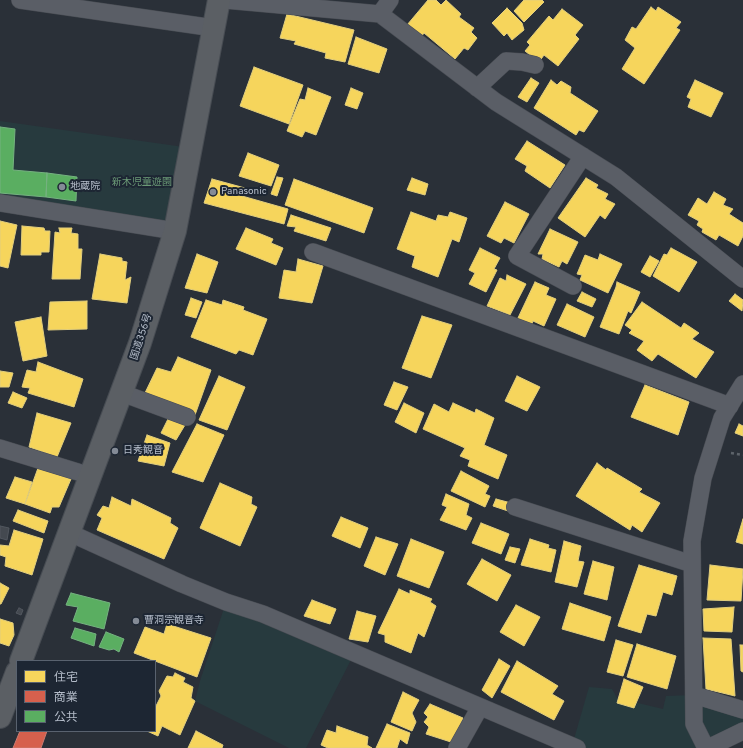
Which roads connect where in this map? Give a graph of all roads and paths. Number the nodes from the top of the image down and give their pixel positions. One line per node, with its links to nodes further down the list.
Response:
1 (20, 0): 5 (street)
2 (219, 0): 7 (highway, 国道356号)
3 (225, 0): 6 (street)
4 (390, 0): 6 (street)
5 (131, 8): 7 (street)
6 (380, 14): 9 (street)
7 (214, 28): 12 (highway, 国道356号)
8 (535, 65): 9 (street)
9 (477, 88): 10 (street)
10 (582, 156): 14 (street); 15 (street)
11 (0, 203): 12 (street)
12 (175, 230): 17 (highway, 国道356号)
13 (313, 252): 18 (street)
14 (743, 279)
15 (573, 286)
16 (743, 384): 18 (street)
17 (122, 393): 19 (street); 21 (highway, 国道356号)
18 (730, 406): 24 (street)
19 (187, 417)
20 (0, 448): 21 (street)
21 (91, 476): 23 (highway, 国道356号)
22 (515, 507): 24 (street)
23 (70, 533): 25 (highway, 国道356号); 28 (street)
24 (692, 564): 27 (street)
25 (21, 660)
26 (16, 675): 30 (highway)
27 (694, 695): 29 (street); 34 (street)
28 (480, 707): 32 (street); 33 (street)
29 (743, 710)
30 (0, 717)
31 (743, 731): 34 (street)
32 (457, 748)
33 (577, 748)
34 (707, 748)

